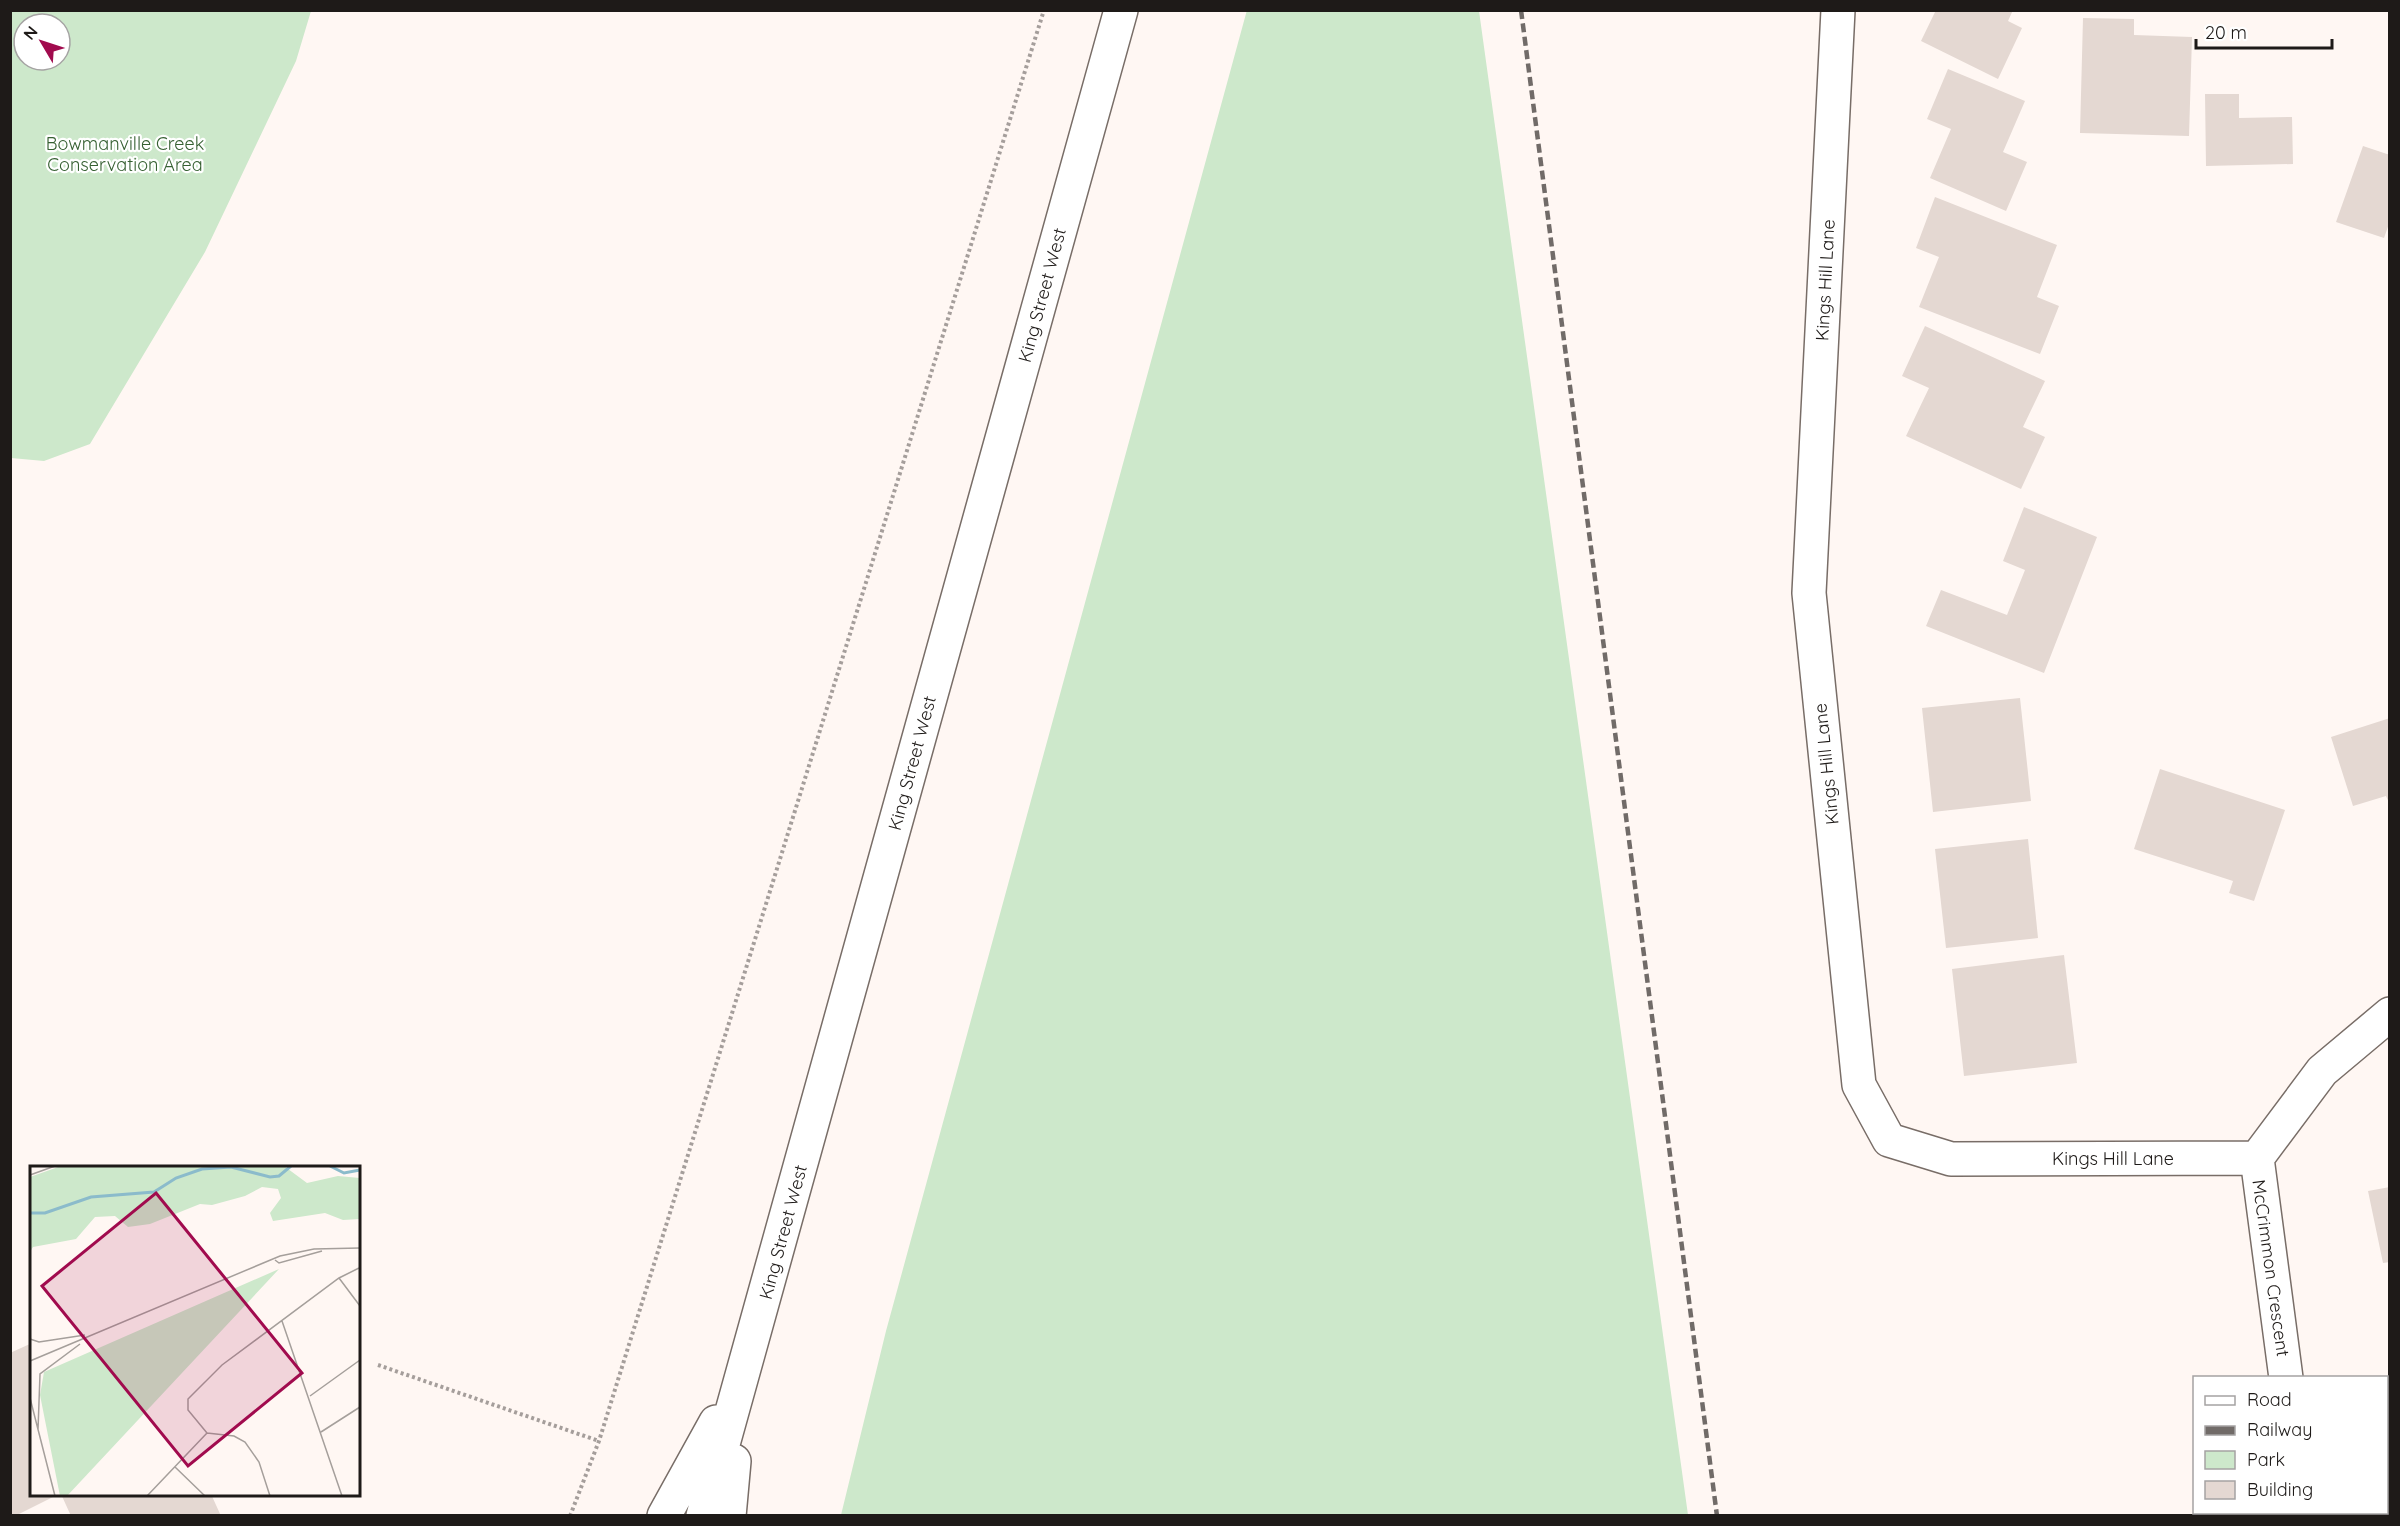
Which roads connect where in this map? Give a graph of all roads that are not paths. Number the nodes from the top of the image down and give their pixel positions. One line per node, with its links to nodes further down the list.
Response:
1 (1121, 10): 5 (street, King Street West)
2 (1838, 10): 4 (street, Kings Hill Lane)
3 (2390, 1014): 4 (street)
4 (2257, 1158): 6 (street, McCrimmon Crescent)
5 (744, 1374): 7 (street); 8 (street, King Street West); 9 (street)
6 (2286, 1376)
7 (664, 1515)
8 (703, 1515)
9 (729, 1515)

